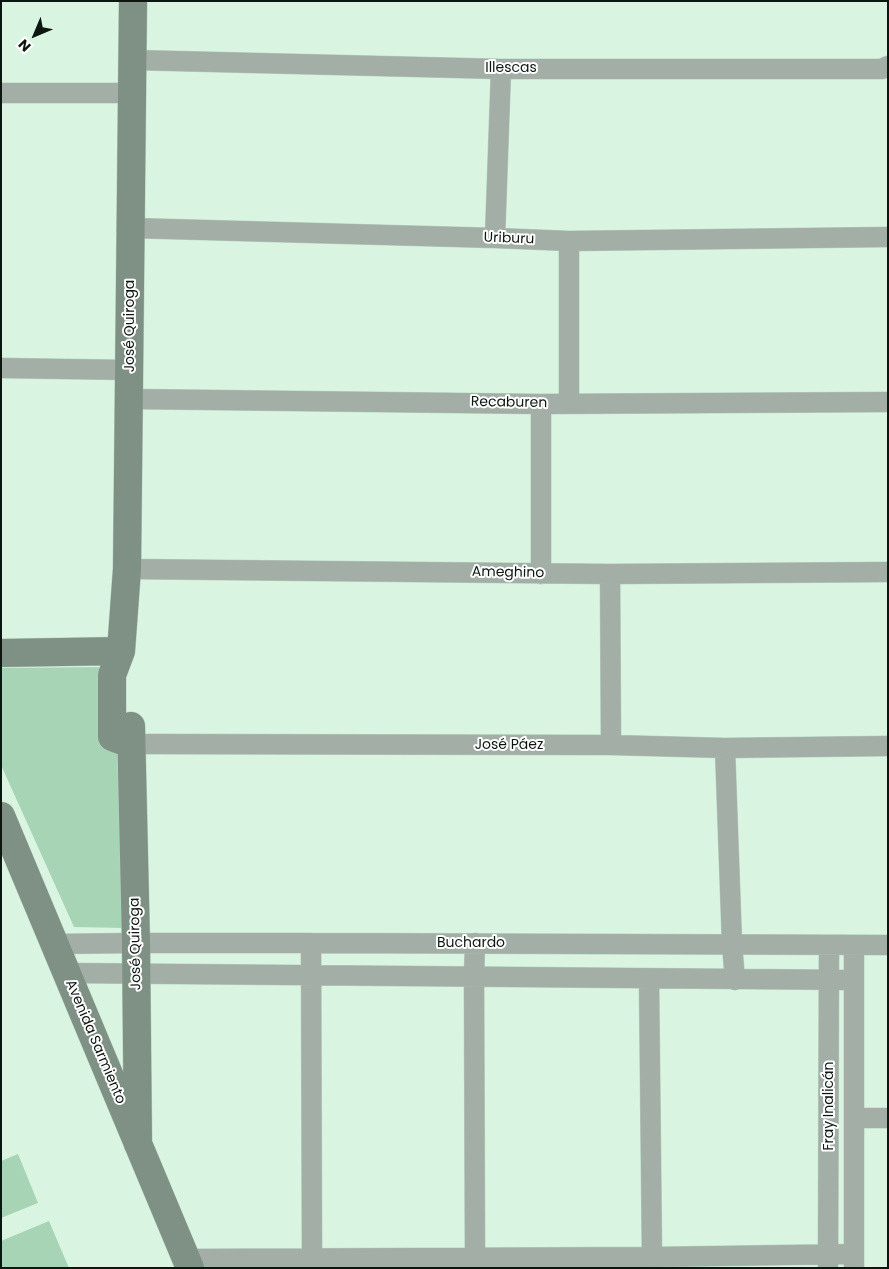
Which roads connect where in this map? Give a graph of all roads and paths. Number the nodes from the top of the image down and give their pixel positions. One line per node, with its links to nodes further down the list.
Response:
1 (133, 1): 2 (street, José Quiroga)
2 (133, 60): 4 (street, Illescas); 6 (street, José Quiroga)
3 (888, 66): 4 (street, Illescas)
4 (501, 69): 9 (street)
5 (1, 93): 6 (street)
6 (133, 93): 7 (street, José Quiroga)
7 (131, 228): 9 (street, Uriburu); 12 (street, José Quiroga)
8 (888, 237): 10 (street, Uriburu)
9 (495, 238): 10 (street, Uriburu)
10 (569, 241): 16 (street)
11 (1, 368): 12 (street)
12 (129, 370): 13 (street, José Quiroga)
13 (130, 399): 15 (street, Recaburen); 17 (street, José Quiroga)
14 (888, 402): 16 (street, Recaburen)
15 (541, 404): 16 (street, Recaburen); 19 (street)
16 (569, 404)
17 (127, 569): 19 (street, Ameghino); 21 (street, José Quiroga)
18 (888, 572): 20 (street, Ameghino)
19 (542, 574): 20 (street, Ameghino)
20 (610, 574): 24 (street)
21 (121, 651): 22 (street); 23 (street, José Quiroga)
22 (1, 653)
23 (131, 744): 24 (street, José Páez); 28 (street, José Quiroga)
24 (611, 745): 26 (street, José Páez)
25 (888, 746): 26 (street, José Páez)
26 (724, 748): 32 (street)
27 (1, 816): 30 (street, Avenida Sarmiento)
28 (136, 943): 29 (street, Buchardo); 30 (street, Buchardo); 37 (street, José Quiroga)
29 (311, 943): 31 (street, Buchardo); 38 (street)
30 (54, 944): 36 (street, Avenida Sarmiento)
31 (475, 944): 32 (street, Buchardo); 39 (street)
32 (732, 944): 33 (street, Buchardo); 41 (street)
33 (829, 945): 34 (street, Buchardo); 42 (street, Fray Inalicán)
34 (854, 945): 35 (street, Buchardo); 43 (street, Fray Inalicán)
35 (888, 945)
36 (66, 973): 37 (street); 46 (street, Avenida Sarmiento)
37 (137, 974): 38 (street); 46 (street, José Quiroga)
38 (311, 976): 39 (street); 48 (street)
39 (474, 978): 40 (street); 49 (street)
40 (649, 979): 41 (street); 47 (street)
41 (735, 980): 42 (street)
42 (829, 980): 43 (street); 50 (street, Fray Inalicán)
43 (854, 980): 44 (street, Fray Inalicán)
44 (855, 1118): 45 (street); 51 (street, Fray Inalicán)
45 (888, 1118)
46 (138, 1144): 52 (street, Avenida Sarmiento)
47 (652, 1257): 49 (street); 50 (street)
48 (312, 1258): 49 (street); 52 (street)
49 (476, 1258)
50 (828, 1261): 51 (street)
51 (854, 1261)
52 (188, 1264)

